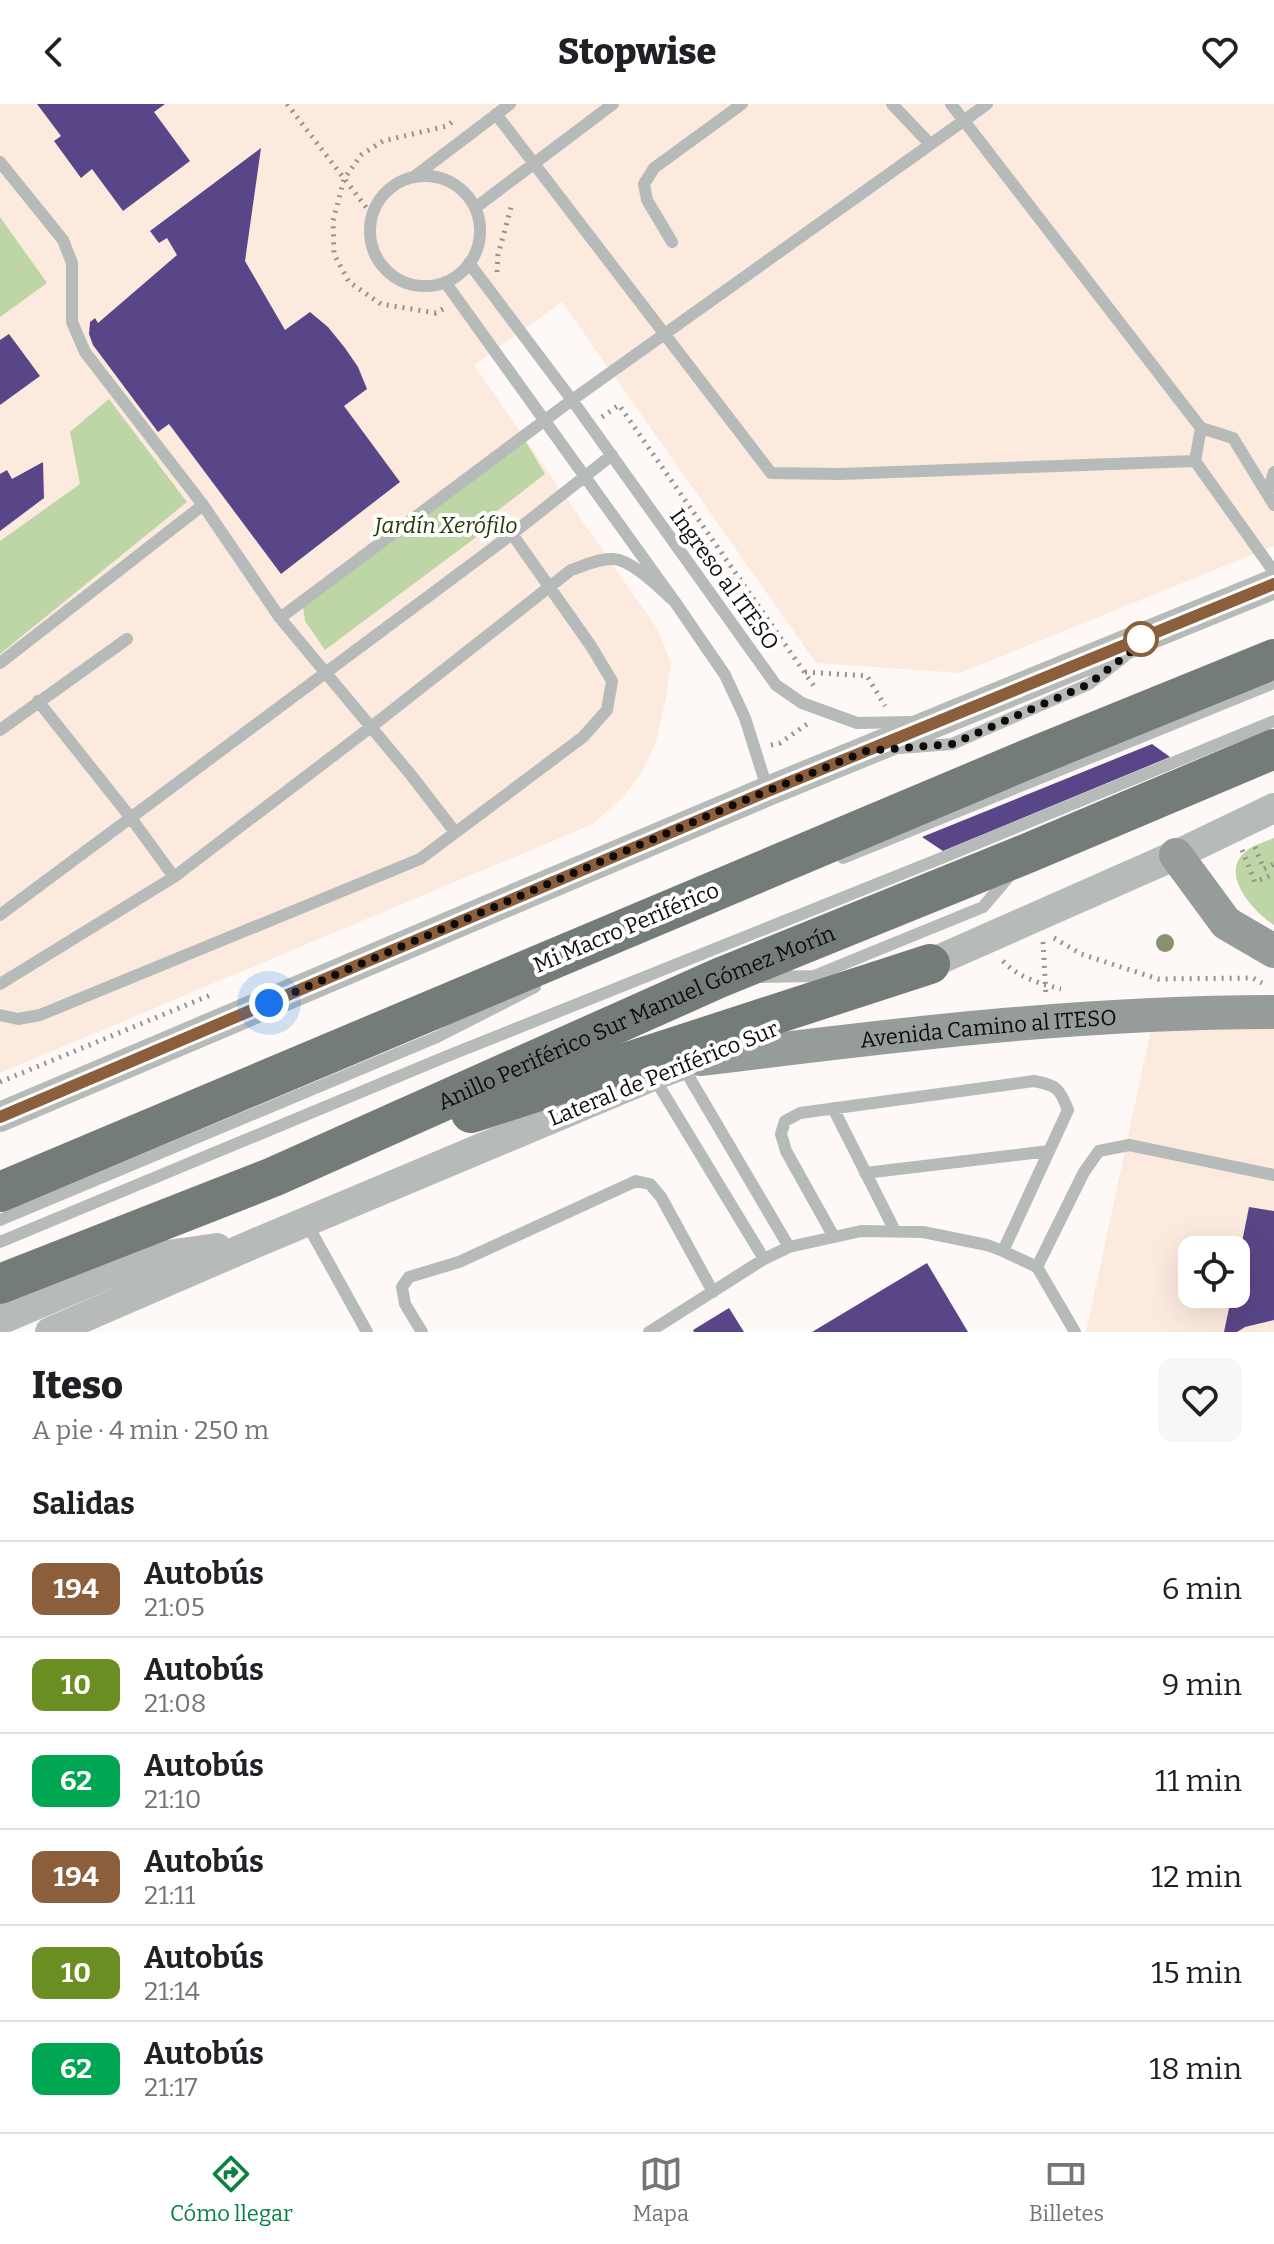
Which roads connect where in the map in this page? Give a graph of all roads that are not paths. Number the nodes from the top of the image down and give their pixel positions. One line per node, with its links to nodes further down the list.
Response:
1 (510, 104): 7 (lane)
2 (613, 104): 11 (lane)
3 (742, 104): 14 (lane)
4 (892, 104): 9 (lane)
5 (951, 104): 8 (lane)
6 (987, 104): 8 (lane)
7 (496, 114): 11 (lane); 12 (lane)
8 (964, 120): 9 (lane); 20 (lane)
9 (930, 144): 17 (lane)
10 (0, 162): 26 (lane)
11 (534, 164): 13 (lane); 17 (lane)
12 (415, 176): 13 (lane); 16 (lane)
13 (475, 208): 15 (lane)
14 (672, 242)
15 (469, 263): 16 (lane); 18 (lane, Ingreso al ITESO)
16 (445, 282): 19 (lane)
17 (664, 335): 18 (lane); 22 (lane)
18 (572, 400): 19 (lane); 21 (lane, Ingreso al ITESO)
19 (544, 421): 24 (lane); 32 (lane)
20 (1201, 428): 22 (lane); 25 (lane)
21 (612, 455): 24 (lane); 42 (lane, Ingreso al ITESO)
22 (1195, 461): 28 (lane)
23 (1274, 472): 25 (lane)
24 (584, 476): 27 (lane); 31 (lane)
25 (1271, 500)
26 (203, 505): 32 (lane); 37 (lane)
27 (512, 534): 30 (lane); 38 (lane)
28 (1274, 572)
29 (1274, 584): 33 (street)
30 (550, 588): 31 (lane); 43 (lane); 51 (lane)
31 (675, 602): 48 (lane)
32 (280, 618): 38 (lane)
33 (1155, 633): 42 (street); 46 (lane)
34 (1274, 636): 47 (highway)
35 (127, 639): 40 (lane)
36 (1274, 659): 47 (highway)
37 (0, 663)
38 (325, 674): 43 (lane); 50 (lane)
39 (1274, 683): 53 (lane)
40 (38, 701): 44 (lane); 50 (lane)
41 (1274, 721): 75 (lane)
42 (937, 722): 46 (street)
43 (371, 727): 51 (lane); 54 (lane)
44 (0, 730)
45 (1274, 749): 69 (highway, Anillo Periférico Sur Manuel Gómez Morín)
46 (866, 751): 48 (street)
47 (1028, 759): 70 (highway)
48 (768, 791): 65 (street)
49 (1274, 808): 52 (street, Lateral de Periférico Sur)
50 (131, 818): 54 (lane); 55 (lane)
51 (455, 832): 61 (lane)
52 (1176, 855): 56 (main road); 57 (street, Lateral de Periférico Sur)
53 (833, 862)
54 (174, 877): 59 (lane)
55 (0, 915)
56 (1274, 951)
57 (930, 964): 62 (street, Lateral de Periférico Sur); 69 (highway)
58 (542, 983): 71 (lane, Mi Macro Periférico)
59 (0, 984)
60 (1274, 1012): 62 (main road, Avenida Camino al ITESO)
61 (0, 1015)
62 (692, 1062): 63 (street, Lateral de Periférico Sur); 77 (lane)
63 (653, 1076): 72 (street, Lateral de Periférico Sur); 79 (lane)
64 (833, 1108): 66 (lane); 67 (lane); 74 (lane)
65 (0, 1117)
66 (1049, 1151): 67 (lane); 78 (lane)
67 (865, 1173): 73 (lane)
68 (1274, 1175): 80 (lane)
69 (273, 1177): 81 (highway, Anillo Periférico Sur Manuel Gómez Morín)
70 (0, 1192)
71 (0, 1220)
72 (306, 1222): 76 (street, Lateral de Periférico Sur); 85 (lane)
73 (895, 1231): 74 (lane); 78 (lane)
74 (834, 1237): 77 (lane)
75 (0, 1242)
76 (258, 1242): 83 (street); 84 (street, Lateral de Periférico Sur)
77 (789, 1247): 79 (lane)
78 (1003, 1251): 80 (lane)
79 (764, 1259): 82 (lane)
80 (1037, 1267): 88 (lane)
81 (0, 1284)
82 (713, 1292): 86 (lane); 87 (lane)
83 (0, 1320)
84 (50, 1332)
85 (367, 1332)
86 (422, 1332)
87 (649, 1332)
88 (1075, 1332)

